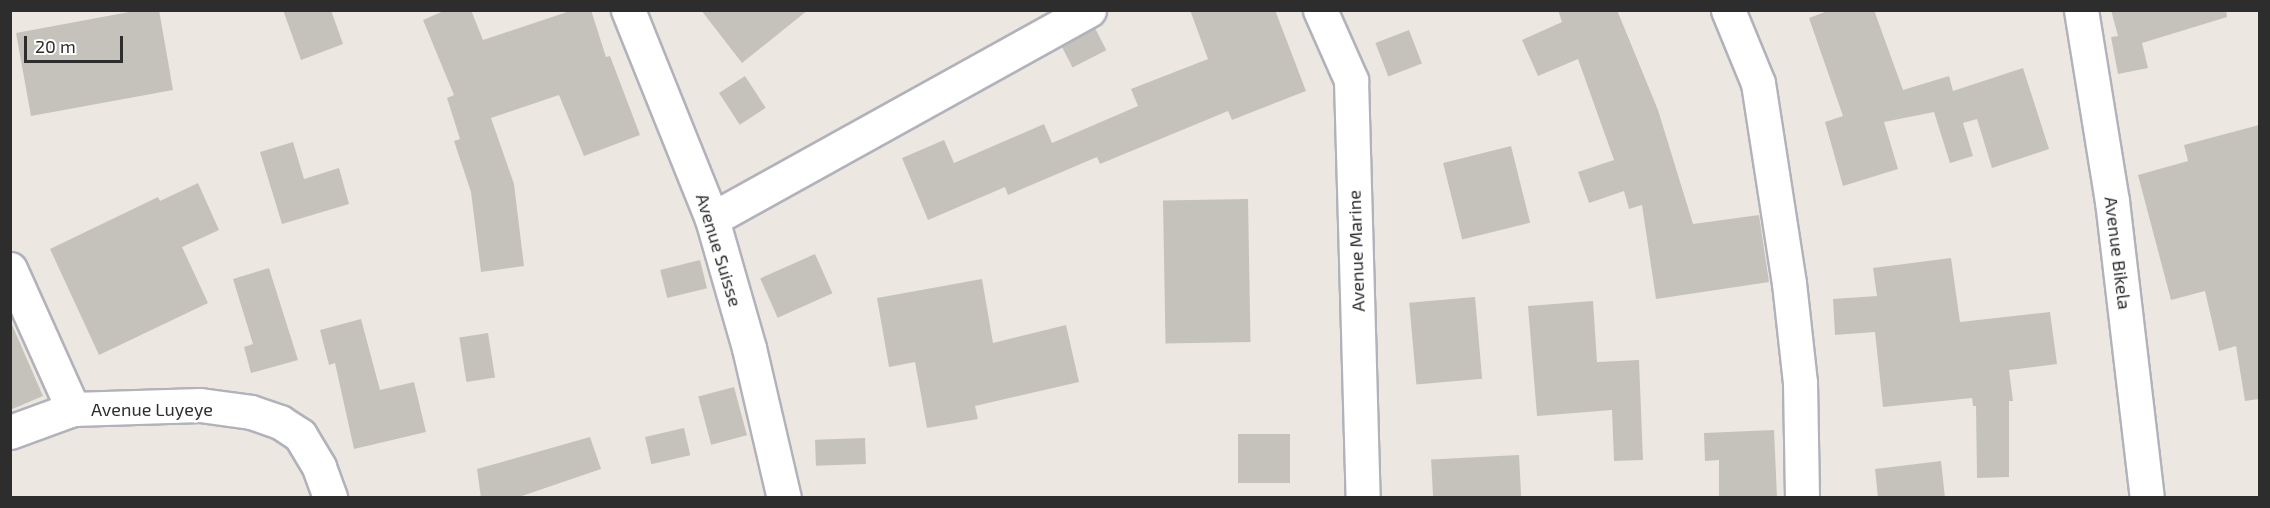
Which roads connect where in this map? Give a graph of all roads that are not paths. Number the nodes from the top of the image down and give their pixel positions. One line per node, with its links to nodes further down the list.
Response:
1 (1089, 10): 6 (street)
2 (1320, 10): 13 (street, Avenue Marine)
3 (1728, 10): 14 (street)
4 (2081, 10): 15 (street, Avenue Bikela)
5 (631, 12): 7 (street, Avenue Suisse)
6 (1049, 20): 7 (street)
7 (712, 219): 12 (street, Avenue Suisse)
8 (10, 269): 9 (street)
9 (73, 409): 10 (street, Avenue Luyeye); 11 (street, Avenue Luyeye)
10 (10, 432)
11 (330, 498)
12 (784, 498)
13 (1363, 498)
14 (1803, 498)
15 (2147, 498)

